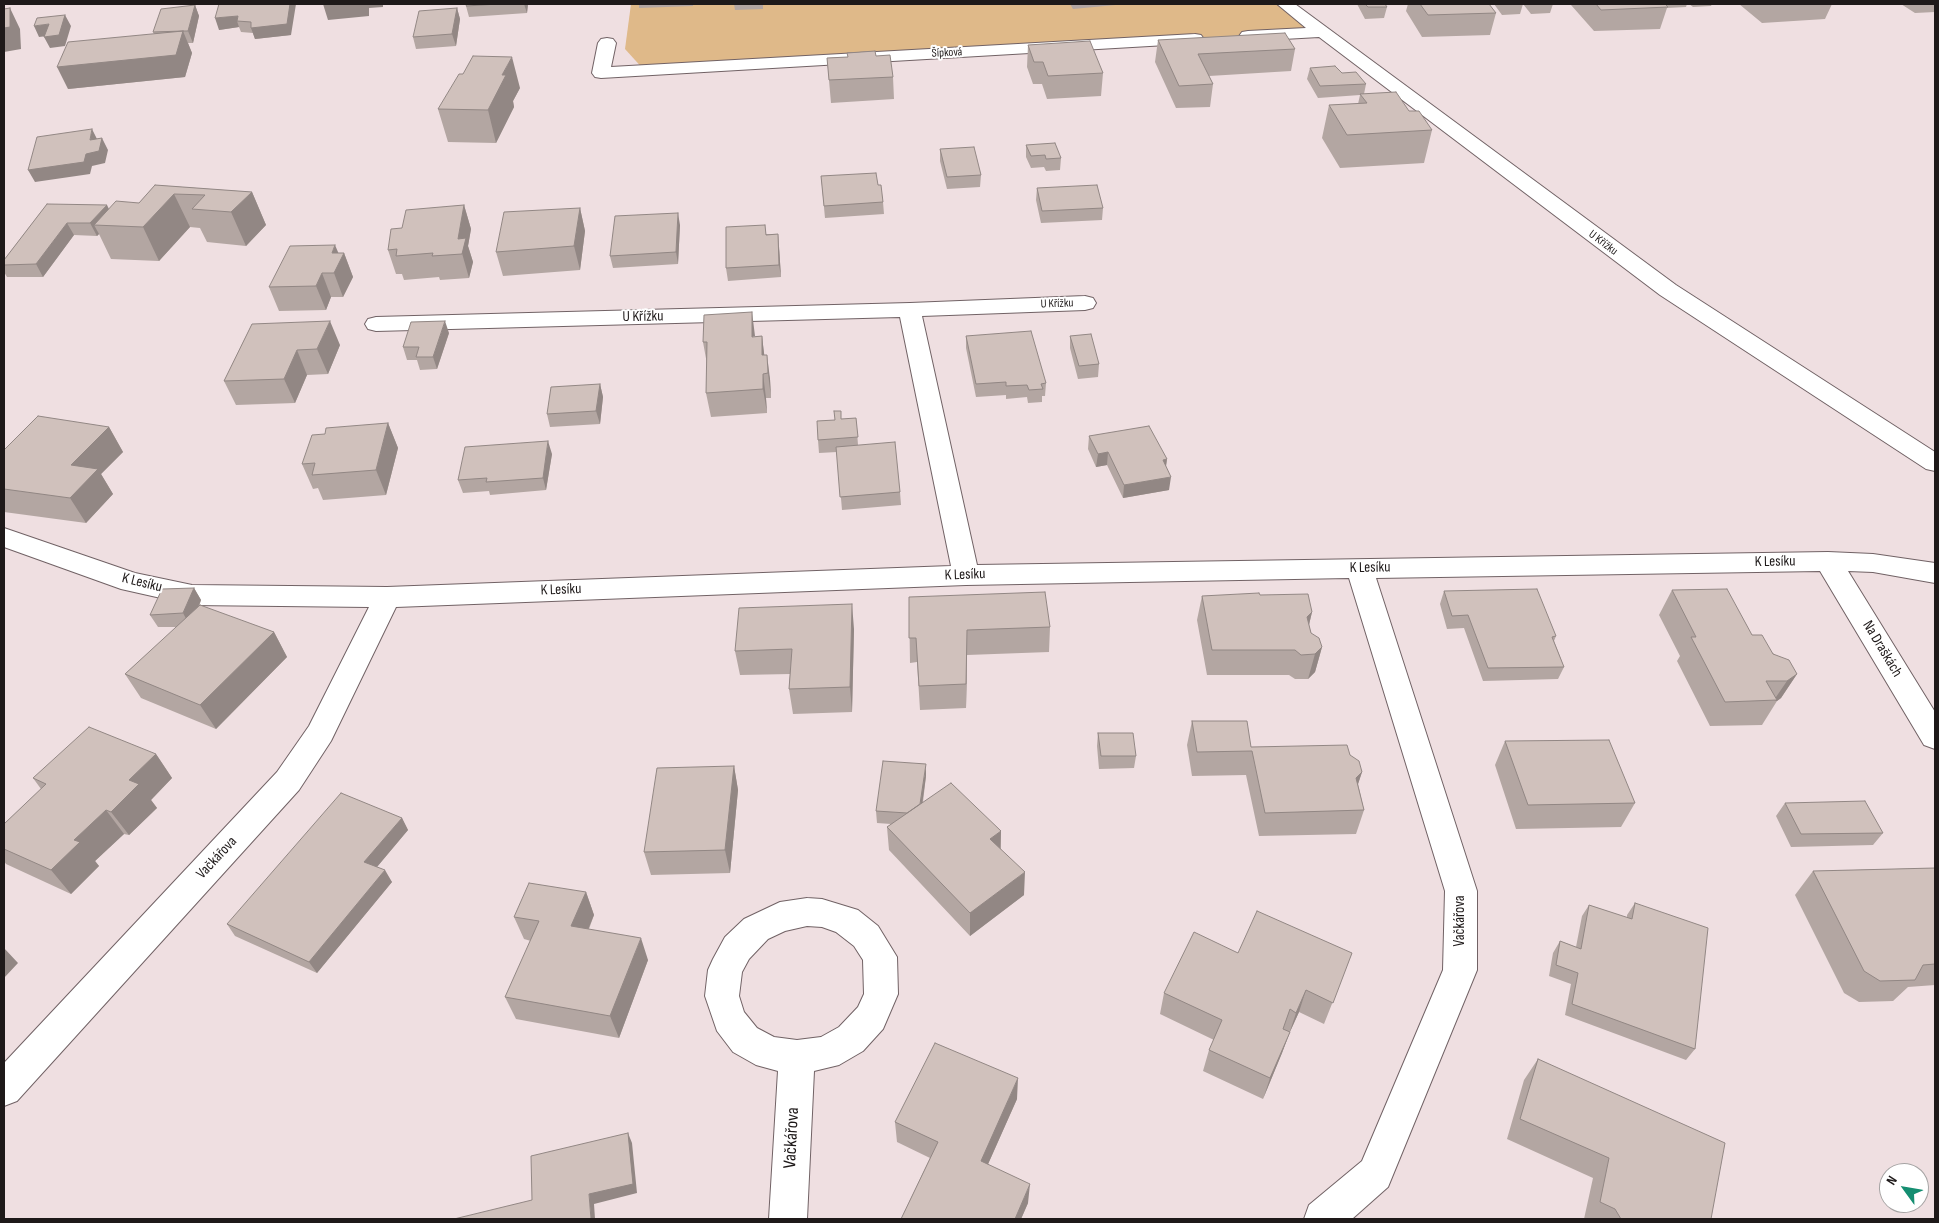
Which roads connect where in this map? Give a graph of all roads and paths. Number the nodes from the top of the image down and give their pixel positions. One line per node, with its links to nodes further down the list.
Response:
1 (1285, 4): 2 (street, U Křížku)
2 (1324, 32): 3 (street); 9 (street, U Křížku)
3 (1234, 37)
4 (1214, 38): 5 (street, Šípková)
5 (607, 43)
6 (1084, 303): 7 (street, U Křížku)
7 (910, 310): 8 (street, U Křížku); 14 (street)
8 (376, 324)
9 (1935, 463)
10 (4, 537): 15 (street, K Lesíku)
11 (1828, 561): 12 (street, K Lesíku); 13 (street, K Lesíku); 16 (street, Na Draškách)
12 (1359, 568): 14 (street, K Lesíku); 20 (street, Vačkářova)
13 (1935, 574)
14 (966, 575): 15 (street, K Lesíku)
15 (387, 597): 18 (street, Vačkářova)
16 (1935, 737)
17 (797, 1057): 17 (street); 19 (street, Vačkářova)
18 (4, 1089)
19 (788, 1219)
20 (1323, 1219)

